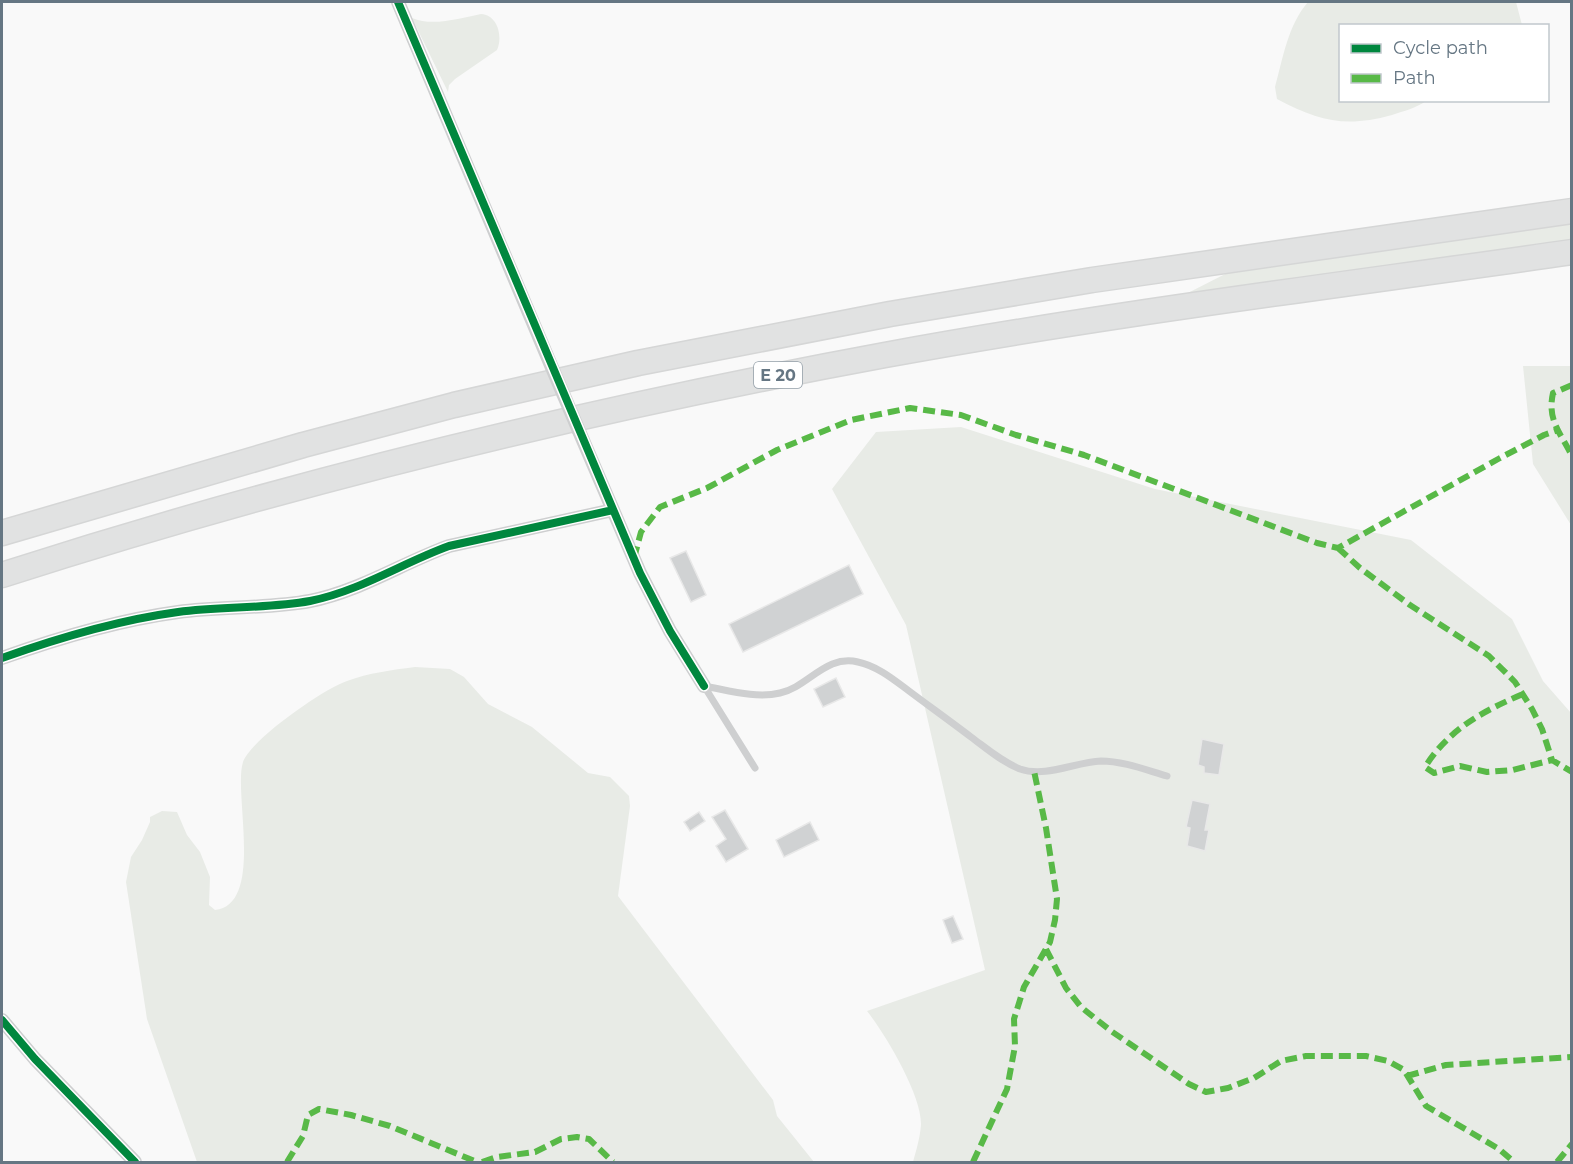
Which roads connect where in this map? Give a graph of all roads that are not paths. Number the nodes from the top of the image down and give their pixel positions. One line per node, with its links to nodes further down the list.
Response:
1 (398, 2): 4 (street, bridge)
2 (1572, 212): 5 (highway, E 20)
3 (1572, 252): 6 (highway, E 20)
4 (613, 510): 7 (street); 8 (street)
5 (2, 534)
6 (2, 575)
7 (2, 658)
8 (704, 686): 9 (lane); 10 (lane)
9 (755, 768)
10 (1167, 776)
11 (2, 1020): 12 (street)
12 (135, 1162)

